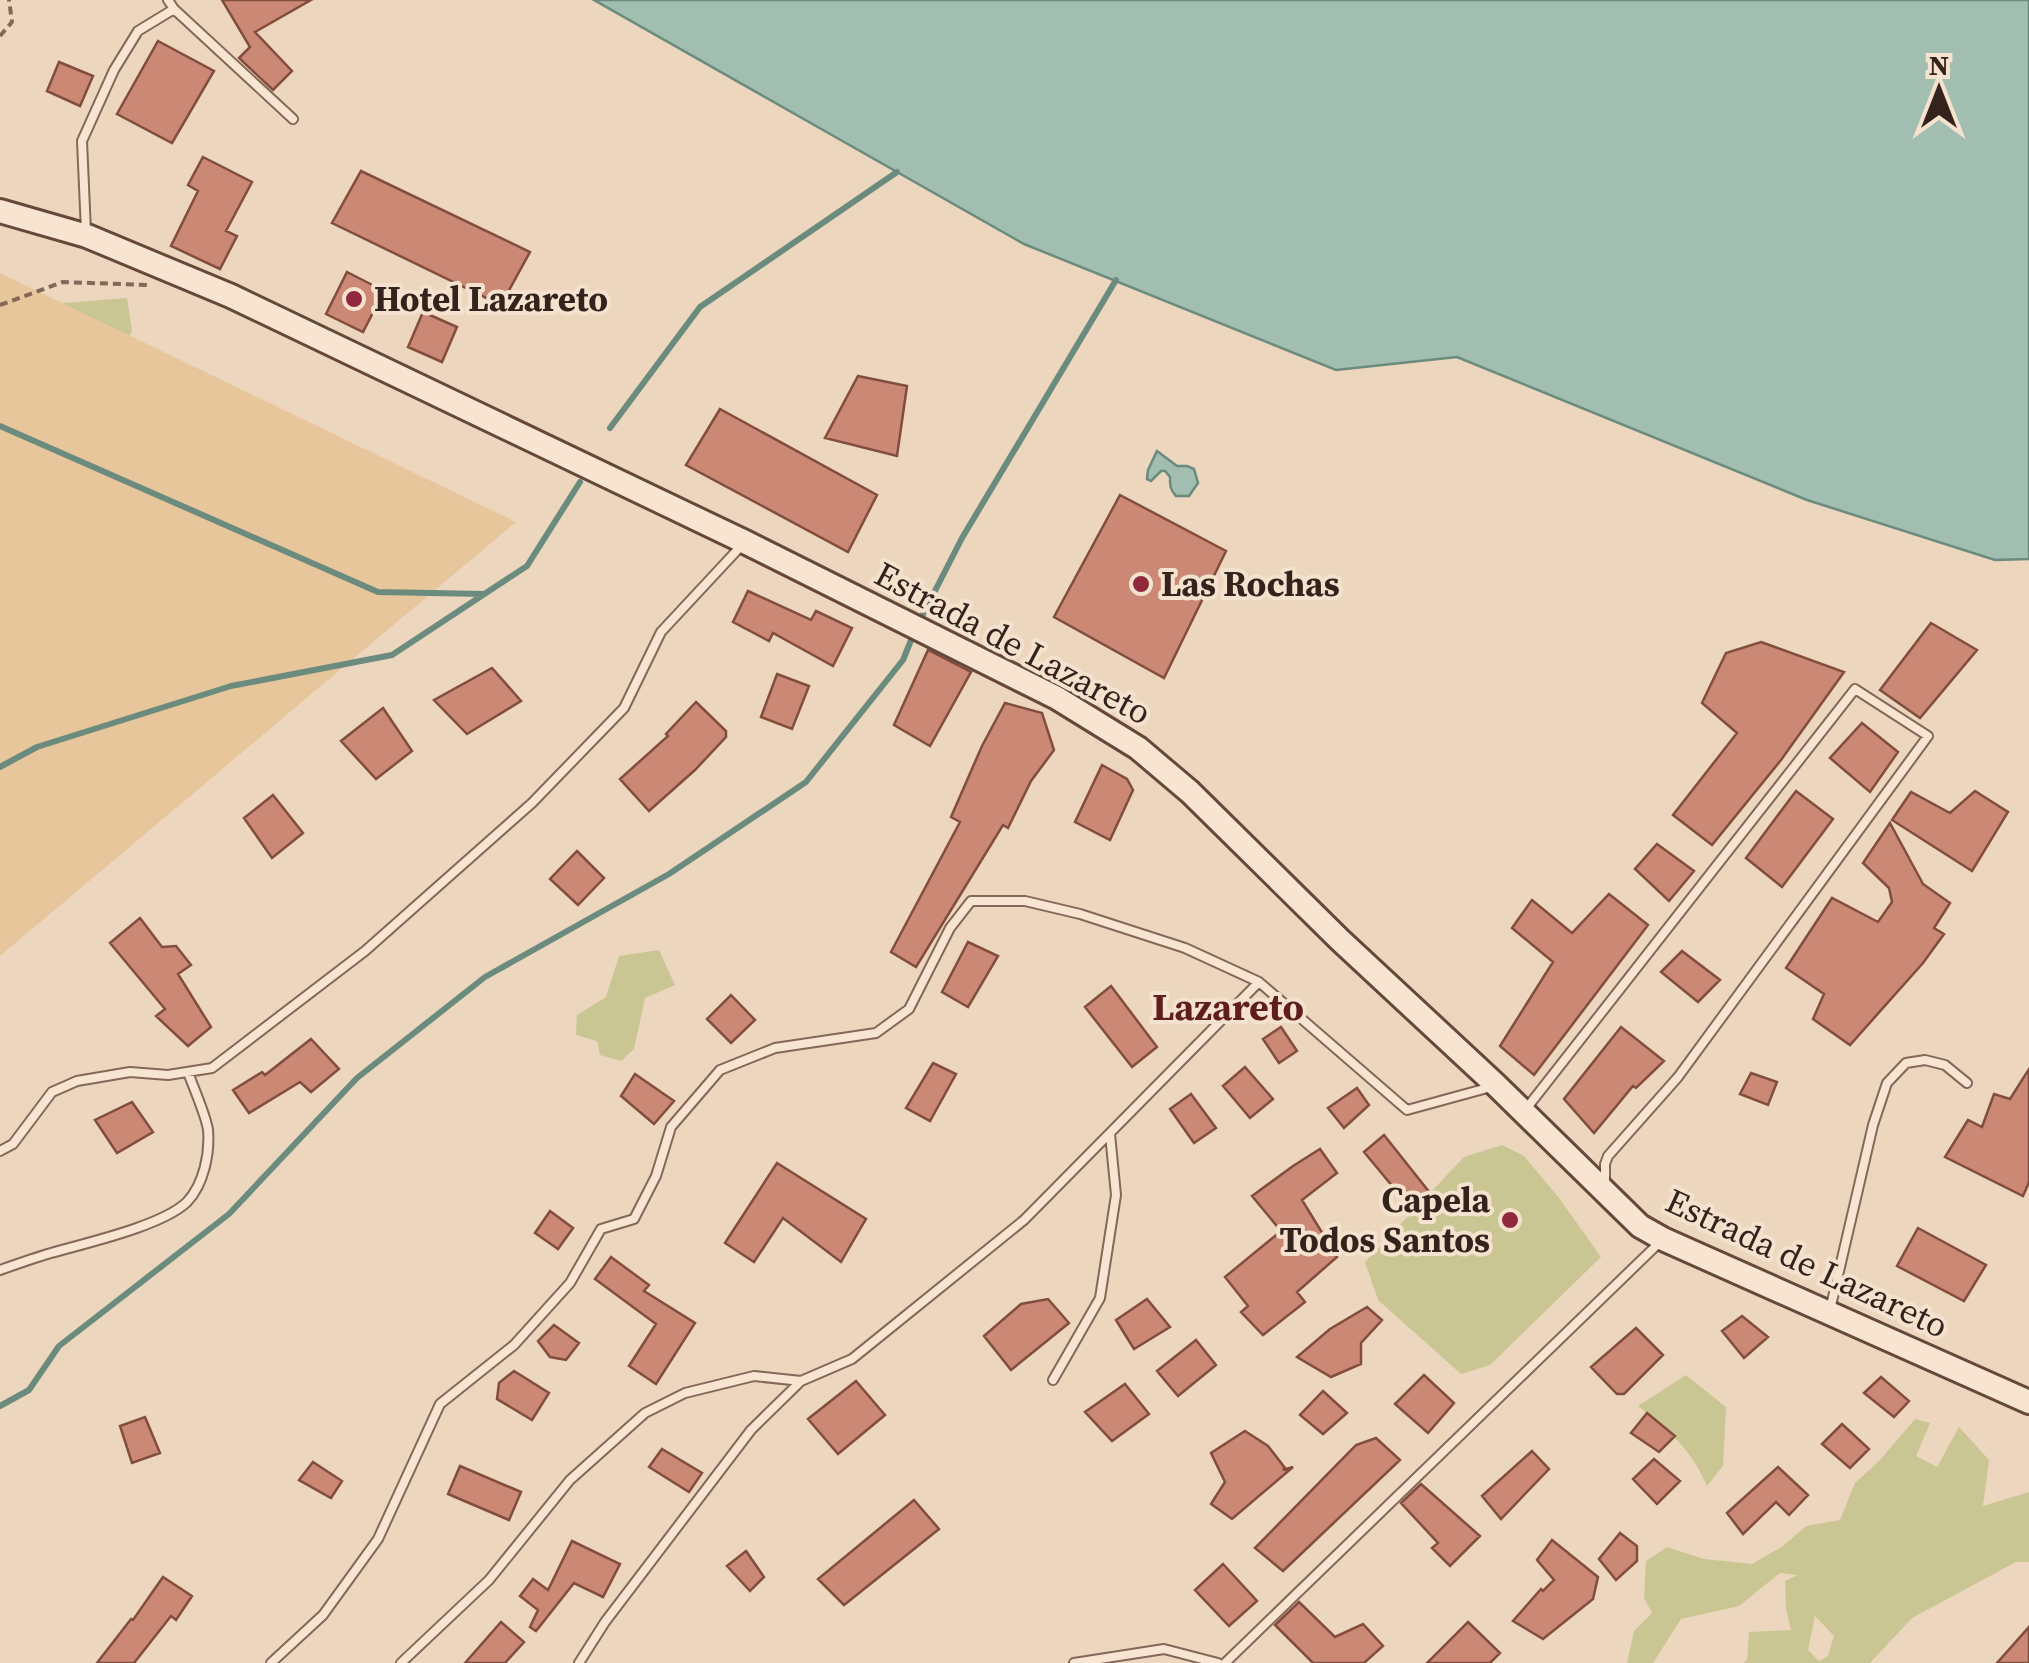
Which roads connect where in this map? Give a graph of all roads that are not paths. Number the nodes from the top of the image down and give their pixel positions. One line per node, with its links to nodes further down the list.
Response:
1 (171, 4): 2 (lane); 4 (lane)
2 (293, 118)
3 (0, 211): 4 (street, Estrada de Lazareto)
4 (86, 236): 5 (street, Estrada de Lazareto)
5 (744, 542): 7 (lane); 9 (street, Estrada de Lazareto)
6 (1259, 982): 9 (lane); 11 (lane); 20 (lane)
7 (188, 1072): 12 (lane); 15 (lane)
8 (1967, 1083): 16 (lane)
9 (1496, 1085): 10 (street, Estrada de Lazareto)
10 (1523, 1112): 13 (street, Estrada de Lazareto); 13 (lane)
11 (1110, 1133): 17 (lane); 18 (lane)
12 (0, 1152)
13 (1610, 1197): 14 (street, Estrada de Lazareto)
14 (1663, 1239): 16 (street, Estrada de Lazareto); 24 (lane)
15 (0, 1270)
16 (1830, 1314): 19 (street, Estrada de Lazareto)
17 (1053, 1380)
18 (801, 1381): 21 (lane); 22 (lane)
19 (2029, 1402)
20 (272, 1663)
21 (402, 1663)
22 (579, 1663)
23 (1074, 1663): 24 (lane)
24 (1222, 1663)

